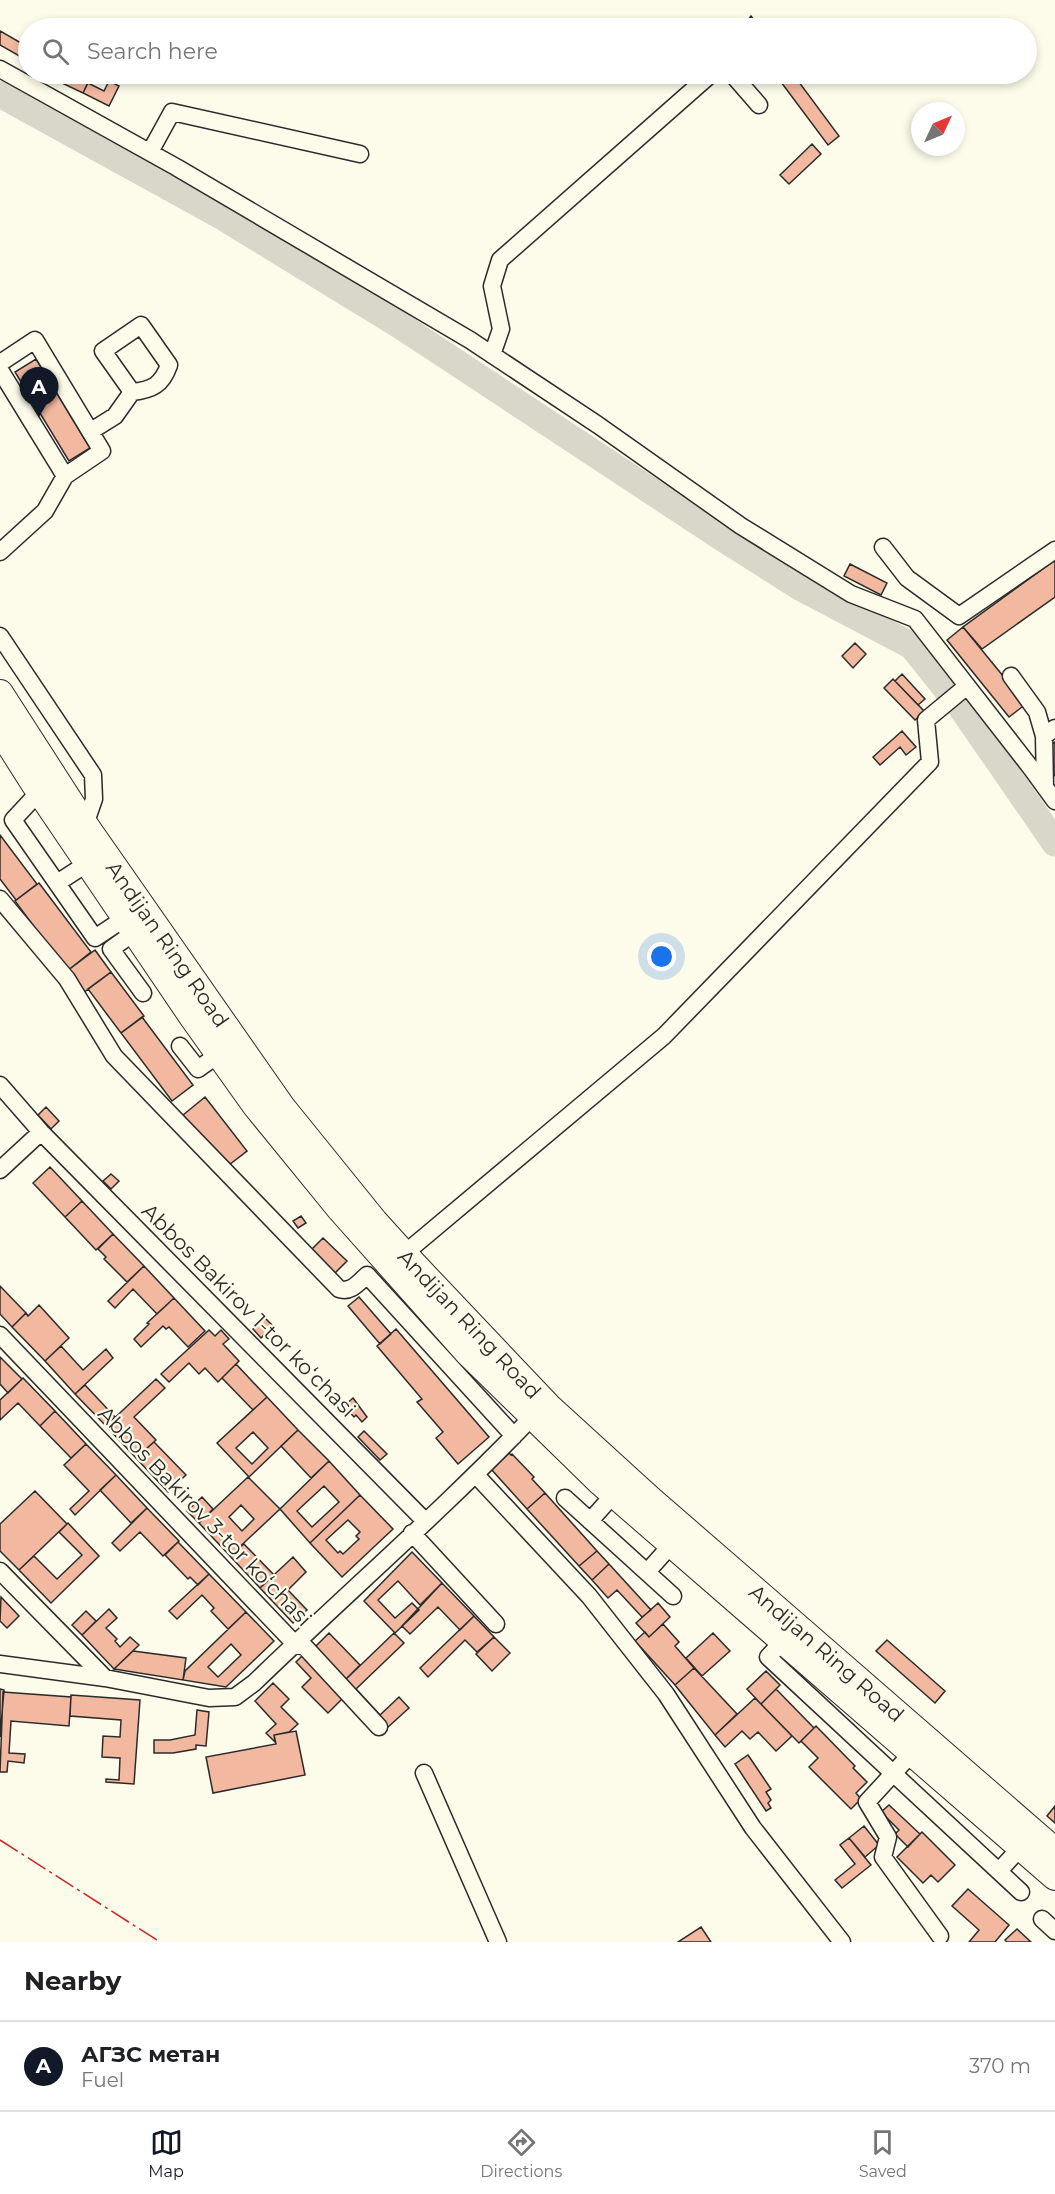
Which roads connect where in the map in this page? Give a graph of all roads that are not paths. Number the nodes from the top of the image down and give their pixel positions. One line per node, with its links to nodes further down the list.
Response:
1 (0, 69): 2 (street)
2 (18, 79)
3 (27, 84): 7 (street)
4 (700, 84): 9 (street)
5 (741, 84): 6 (street)
6 (759, 105)
7 (150, 152): 8 (street); 9 (street)
8 (360, 154)
9 (492, 355): 20 (street)
10 (0, 363): 13 (street)
11 (0, 370): 14 (street)
12 (132, 393): 13 (street)
13 (91, 431): 14 (street)
14 (65, 476): 17 (street)
15 (883, 547): 16 (street)
16 (1055, 550)
17 (0, 552)
18 (0, 636): 26 (street)
19 (1011, 676): 23 (street)
20 (965, 688): 25 (street); 37 (street)
21 (0, 693): 26 (highway, Andijan Ring Road)
22 (0, 730): 24 (highway, Andijan Ring Road)
23 (1049, 732): 25 (street)
24 (39, 792): 27 (highway, Andijan Ring Road); 28 (street)
25 (1050, 795)
26 (85, 825): 37 (highway, Andijan Ring Road)
27 (88, 863): 28 (street); 30 (highway, Andijan Ring Road)
28 (57, 884): 30 (street)
29 (0, 899): 37 (street)
30 (130, 925): 31 (street); 33 (highway, Andijan Ring Road)
31 (143, 993)
32 (180, 1046): 33 (street)
33 (219, 1054): 37 (highway, Andijan Ring Road)
34 (0, 1085): 35 (street, Abbos Bakirov 1-tor koʻchasi)
35 (41, 1132): 36 (street); 44 (street, Abbos Bakirov 1-tor koʻchasi)
36 (0, 1170)
37 (385, 1263): 39 (highway, Andijan Ring Road); 40 (street); 61 (highway, Andijan Ring Road)
38 (0, 1335): 53 (street, Abbos Bakirov 3-tor koʻchasi)
39 (533, 1416): 40 (street); 42 (highway, Andijan Ring Road)
40 (514, 1436): 41 (street)
41 (476, 1475): 44 (street); 69 (street)
42 (614, 1494): 45 (street); 47 (highway, Andijan Ring Road)
43 (565, 1498): 45 (street)
44 (425, 1521): 46 (street)
45 (590, 1521): 49 (street)
46 (412, 1533): 51 (street); 53 (street)
47 (672, 1544): 49 (street); 52 (highway, Andijan Ring Road)
48 (0, 1571): 55 (street)
49 (647, 1572): 50 (street)
50 (673, 1596)
51 (496, 1624)
52 (783, 1641): 57 (highway, Andijan Ring Road); 59 (street)
53 (295, 1644): 55 (street); 56 (street, Abbos Bakirov 3-tor koʻchasi)
54 (0, 1664): 55 (street)
55 (105, 1678)
56 (379, 1727)
57 (912, 1753): 59 (street); 60 (highway, Andijan Ring Road)
58 (424, 1773): 68 (street)
59 (893, 1773): 62 (street); 67 (street)
60 (1021, 1847): 62 (street); 63 (highway, Andijan Ring Road)
61 (1055, 1851)
62 (999, 1871): 64 (street)
63 (1055, 1877)
64 (1021, 1892)
65 (1042, 1919): 66 (street)
66 (1055, 1931)
67 (940, 1936)
68 (498, 1942)
69 (842, 1942)

